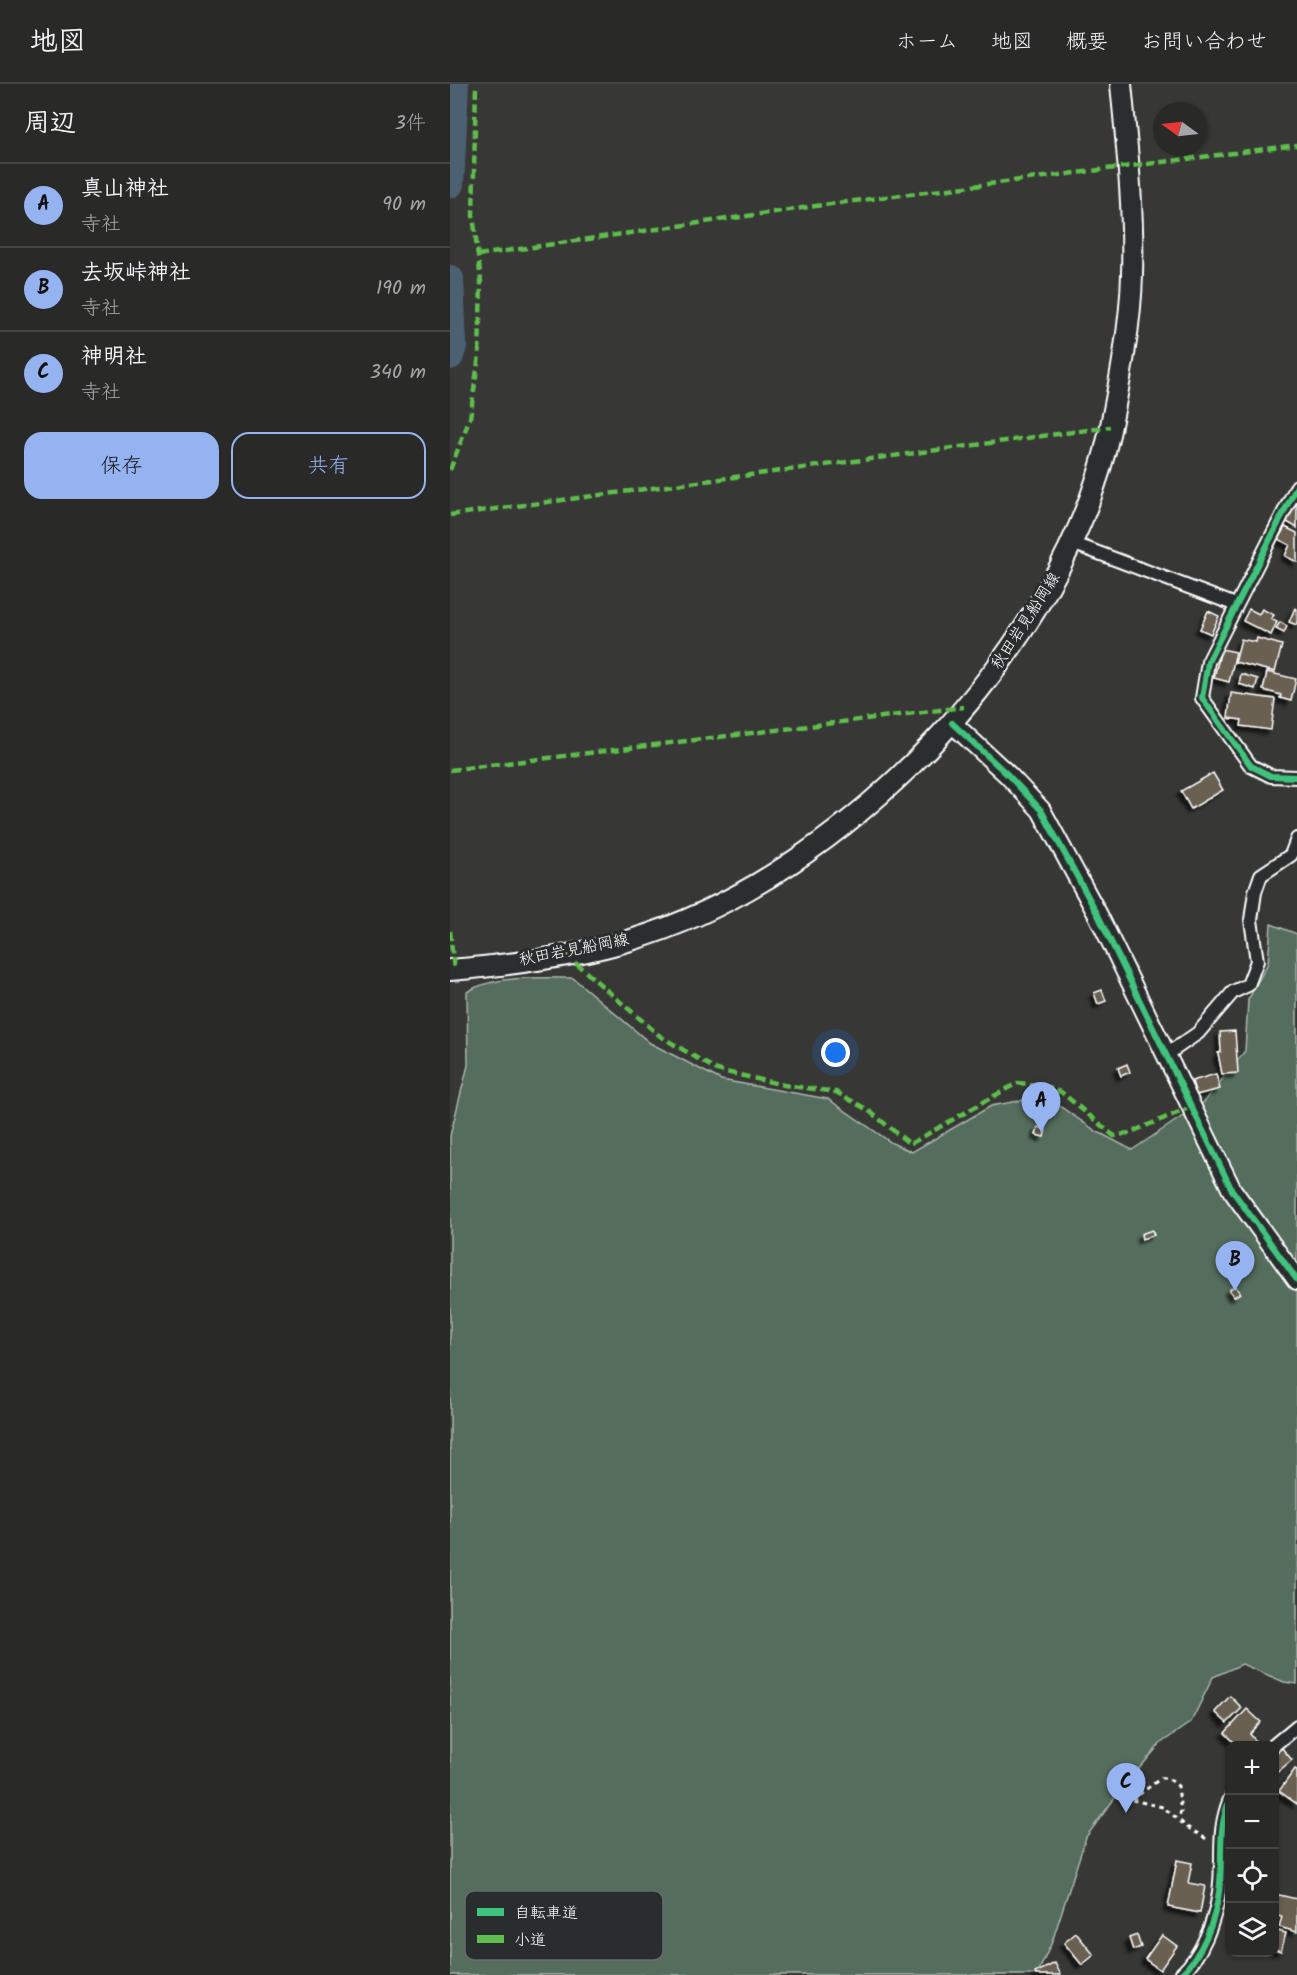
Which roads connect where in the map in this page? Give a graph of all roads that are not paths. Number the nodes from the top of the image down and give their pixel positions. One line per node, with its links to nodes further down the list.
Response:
1 (1121, 84): 3 (main road, 秋田岩見船岡線)
2 (1297, 486): 4 (street)
3 (1072, 543): 4 (street); 5 (main road, 秋田岩見船岡線)
4 (1236, 605): 6 (street)
5 (952, 723): 8 (main road, 秋田岩見船岡線); 9 (street)
6 (1297, 777)
7 (1297, 839): 9 (street)
8 (450, 970)
9 (1166, 1055): 10 (street)
10 (1297, 1280)
11 (1297, 1726): 12 (street)
12 (1279, 1741)
13 (1225, 1816): 14 (street)
14 (1180, 1975)

